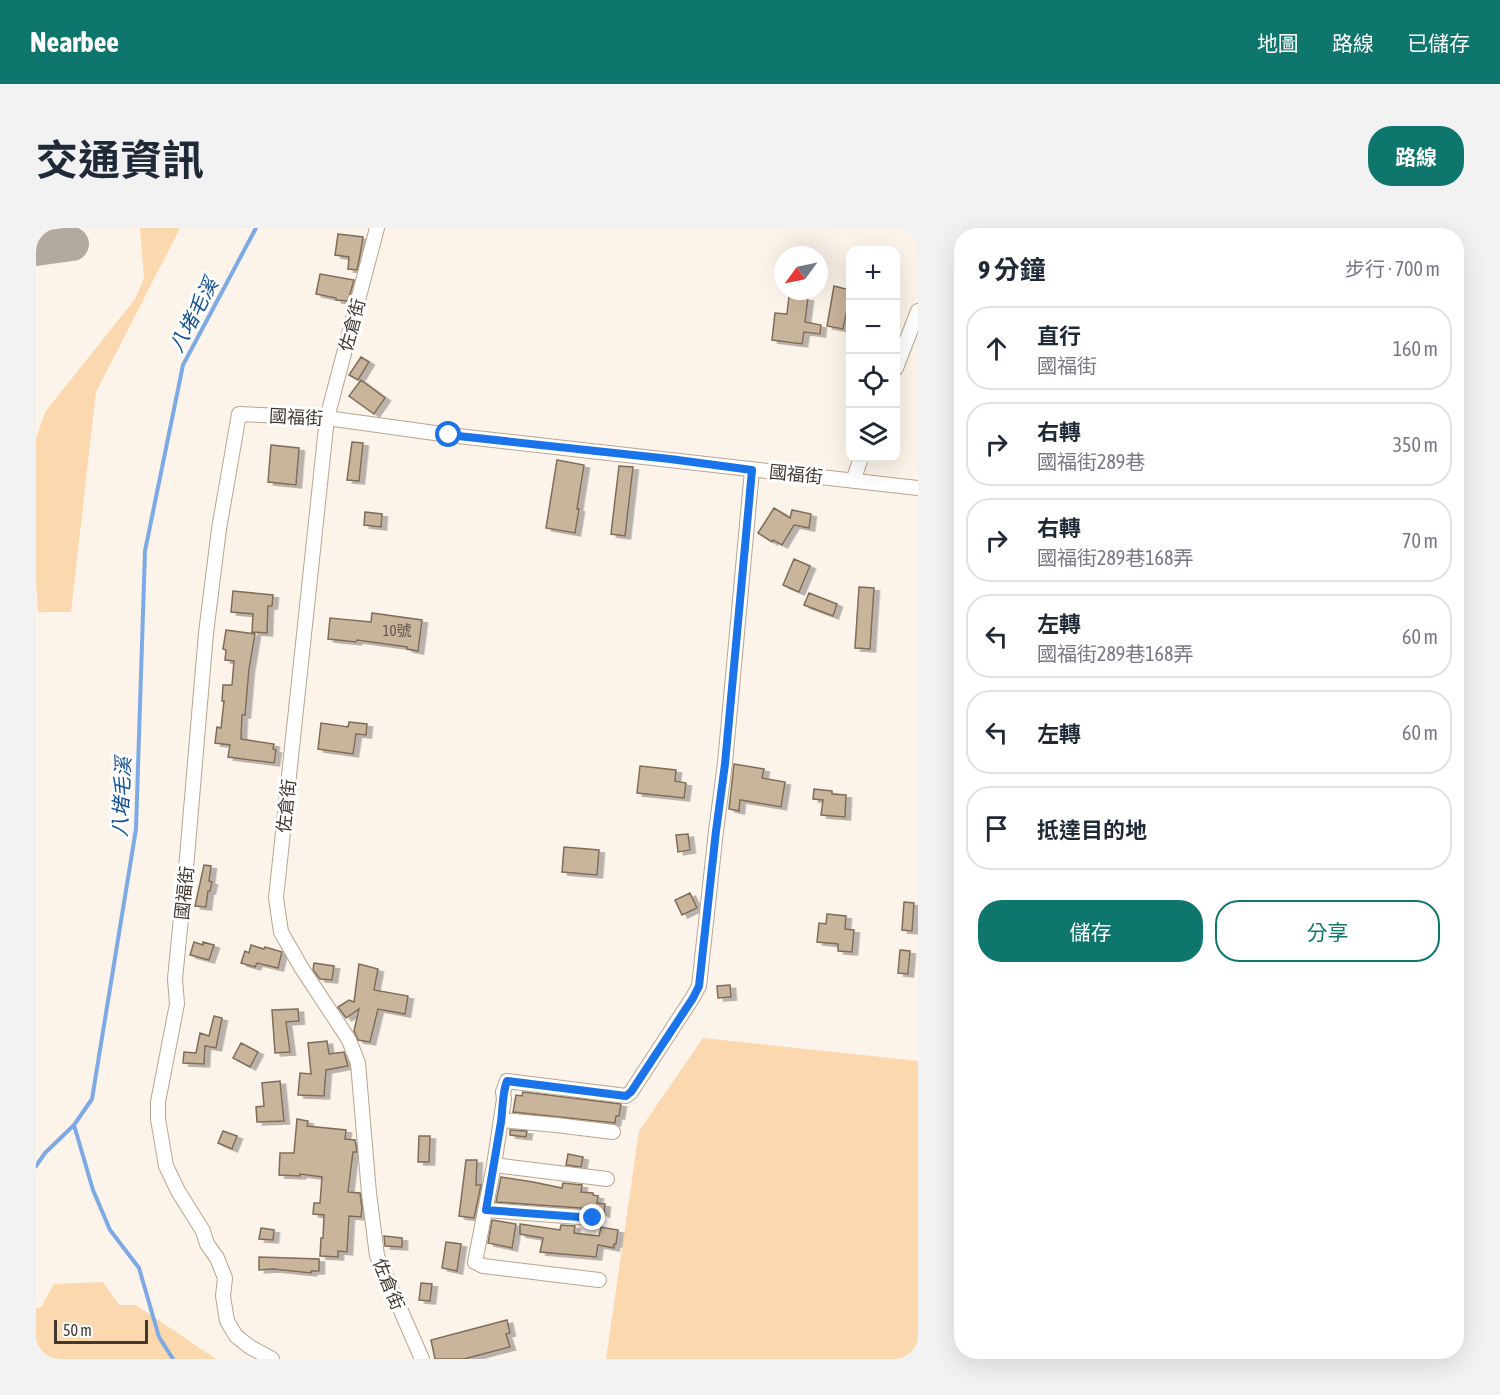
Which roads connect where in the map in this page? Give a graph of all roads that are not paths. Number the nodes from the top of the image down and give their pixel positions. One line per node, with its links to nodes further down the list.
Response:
1 (377, 228): 4 (street, 佐倉街)
2 (918, 310): 3 (street)
3 (900, 357)
4 (327, 418): 6 (street, 國福街); 16 (street, 國福街); 17 (street, 佐倉街)
5 (860, 462): 7 (street)
6 (752, 470): 7 (street, 國福街); 9 (street)
7 (853, 481): 8 (street, 國福街)
8 (918, 488)
9 (501, 1120): 10 (street); 11 (street)
10 (613, 1132)
11 (494, 1165): 12 (street); 13 (street)
12 (608, 1179)
13 (486, 1210): 14 (street); 15 (street)
14 (593, 1218)
15 (599, 1280)
16 (272, 1359)
17 (422, 1359)

